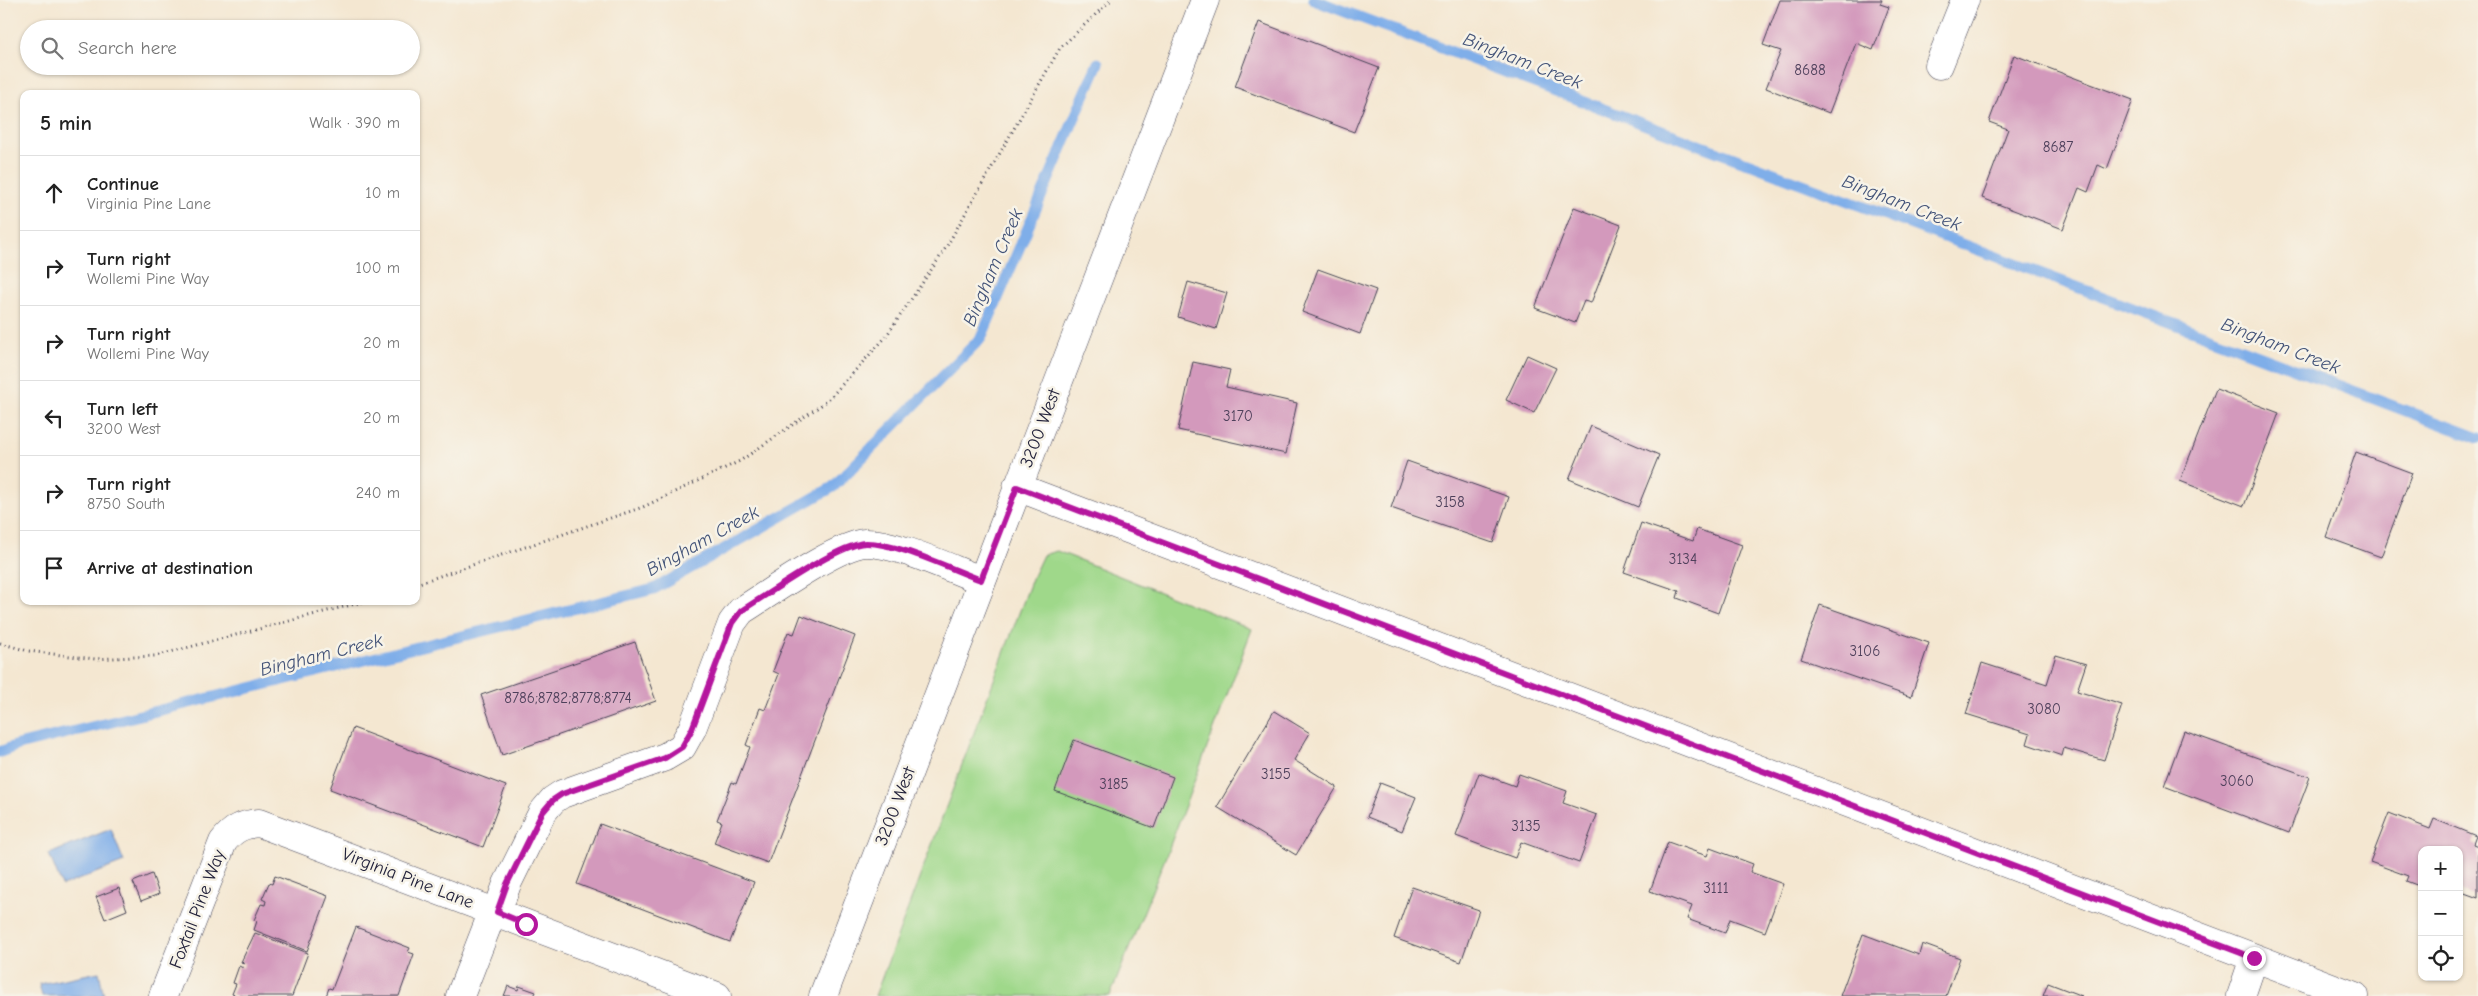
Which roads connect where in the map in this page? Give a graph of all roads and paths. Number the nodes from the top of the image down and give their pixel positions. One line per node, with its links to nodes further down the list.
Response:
1 (1111, 0): 7 (path)
2 (1205, 0): 5 (street, 3200 West)
3 (1965, 0): 4 (street)
4 (1939, 65)
5 (1017, 487): 6 (street, 3200 West); 12 (street)
6 (981, 580): 11 (street); 16 (street, 3200 West)
7 (420, 583)
8 (351, 605): 9 (path)
9 (0, 643)
10 (238, 828): 11 (street, Virginia Pine Lane); 13 (street, Foxtail Pine Way)
11 (495, 911): 14 (street); 15 (street, Virginia Pine Lane)
12 (2254, 958): 17 (street); 18 (street)
13 (163, 996)
14 (460, 996)
15 (717, 996)
16 (823, 996)
17 (2241, 996)
18 (2355, 996)

